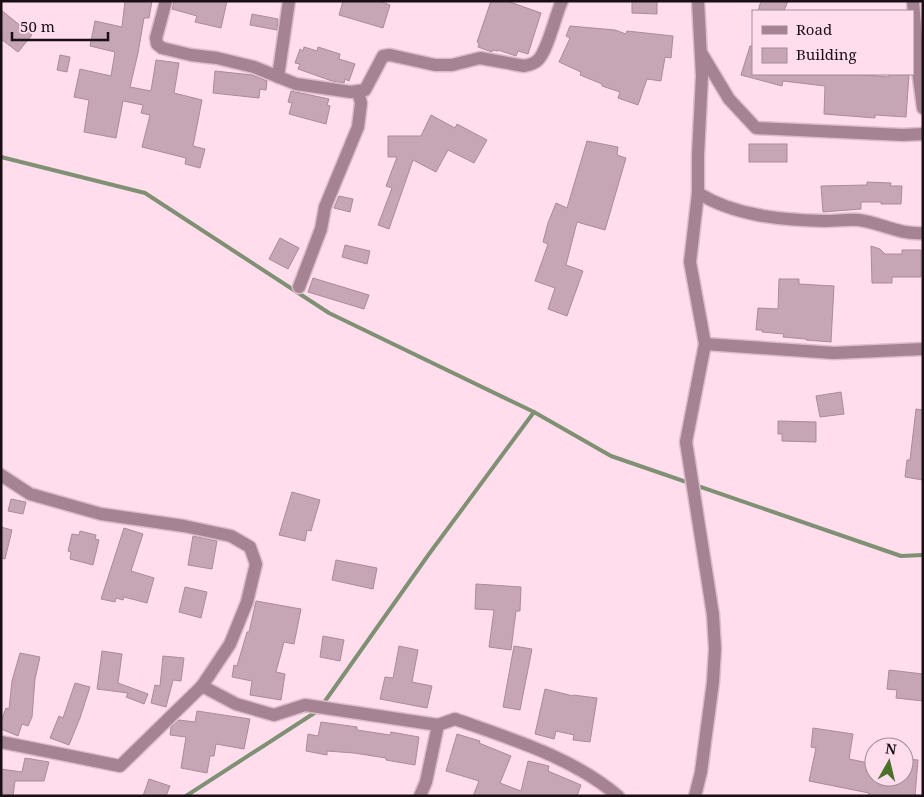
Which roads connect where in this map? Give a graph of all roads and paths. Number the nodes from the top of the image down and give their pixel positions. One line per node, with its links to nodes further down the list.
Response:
1 (166, 1): 7 (street)
2 (288, 1): 7 (street)
3 (562, 1): 8 (street)
4 (698, 1): 6 (street)
5 (914, 16): 9 (street)
6 (701, 52): 10 (street); 11 (street)
7 (278, 77): 8 (street)
8 (358, 92): 13 (street)
9 (923, 108)
10 (923, 134)
11 (698, 193): 12 (street); 14 (street)
12 (923, 233)
13 (299, 287)
14 (705, 344): 15 (street); 22 (street)
15 (923, 349)
16 (1, 475): 17 (street)
17 (202, 686): 18 (street); 19 (street)
18 (438, 725): 20 (street); 21 (street)
19 (1, 742)
20 (420, 796)
21 (618, 796)
22 (696, 796)

